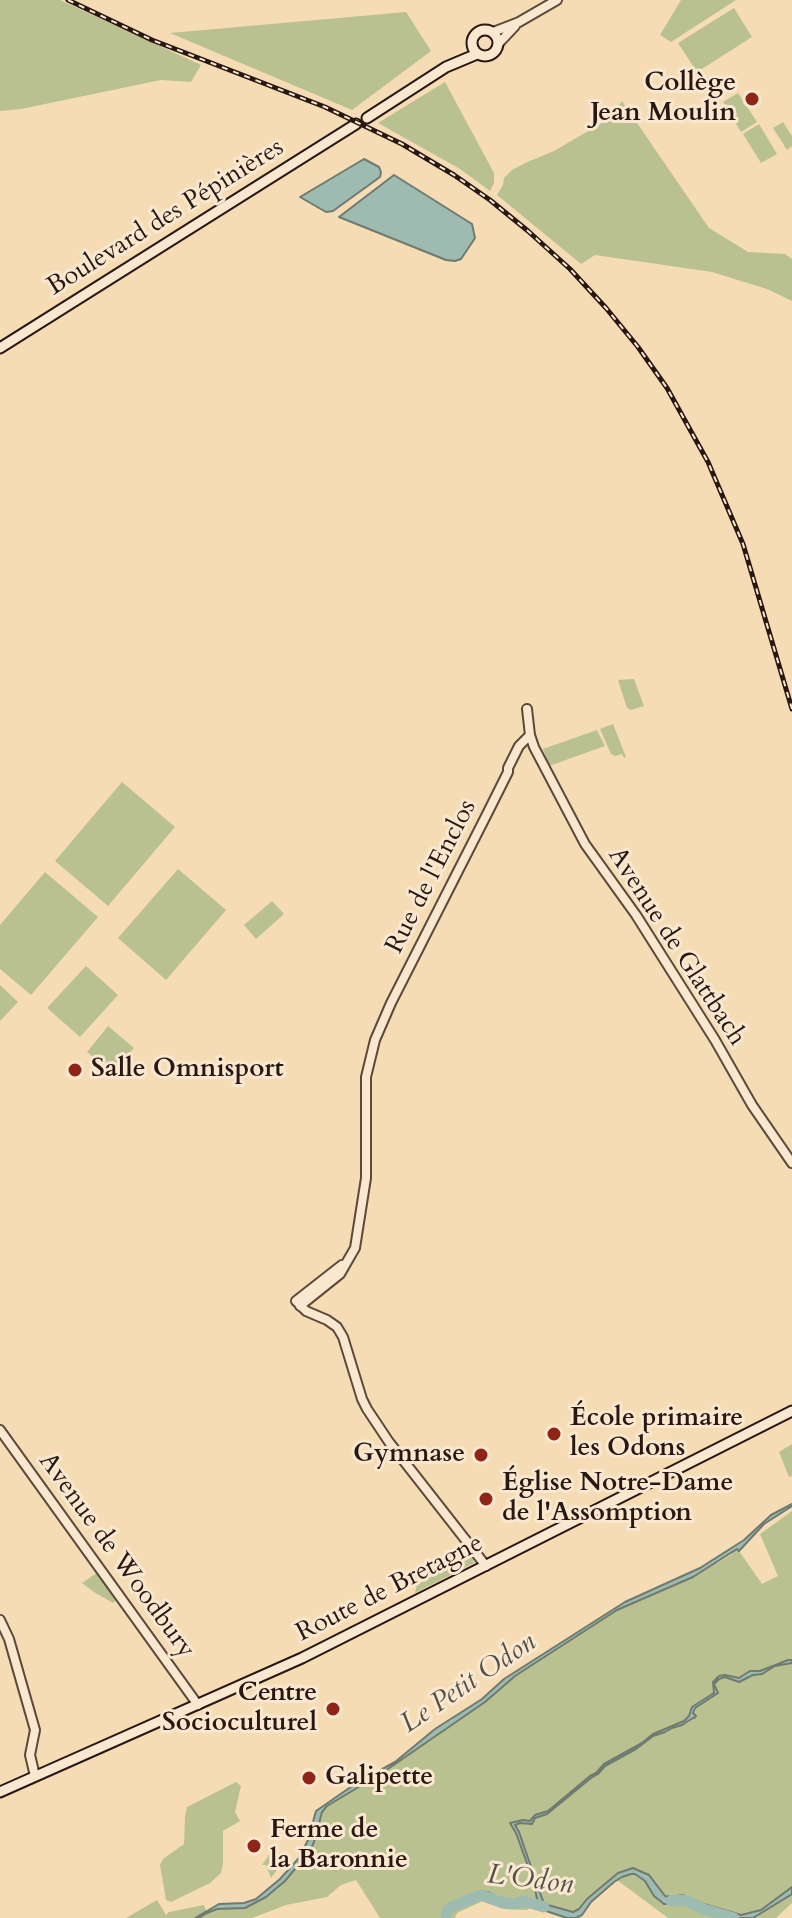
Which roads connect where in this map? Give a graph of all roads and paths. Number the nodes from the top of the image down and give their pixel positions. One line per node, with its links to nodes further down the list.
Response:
1 (557, 0): 2 (street)
2 (519, 22): 3 (street); 4 (street)
3 (493, 32): 4 (main road); 5 (main road)
4 (499, 43): 5 (main road)
5 (476, 52): 6 (main road)
6 (367, 118)
7 (356, 124): 8 (main road, Boulevard des Pépinières)
8 (0, 348)
9 (527, 709): 10 (street, Avenue de Glattbach)
10 (530, 735): 11 (street, Avenue de Glattbach); 12 (street, Rue de l'Enclos)
11 (534, 746): 12 (street, Rue de l'Enclos); 13 (street, Avenue de Glattbach)
12 (508, 772): 16 (street, Rue de l'Enclos)
13 (792, 1163)
14 (792, 1411): 16 (main road, Route de Bretagne)
15 (0, 1430): 18 (street, Avenue de Woodbury)
16 (486, 1566): 18 (main road, Route de Bretagne)
17 (0, 1620): 19 (street)
18 (198, 1705): 19 (main road, Route de Bretagne)
19 (39, 1774): 20 (main road, Route de Bretagne)
20 (0, 1792)

